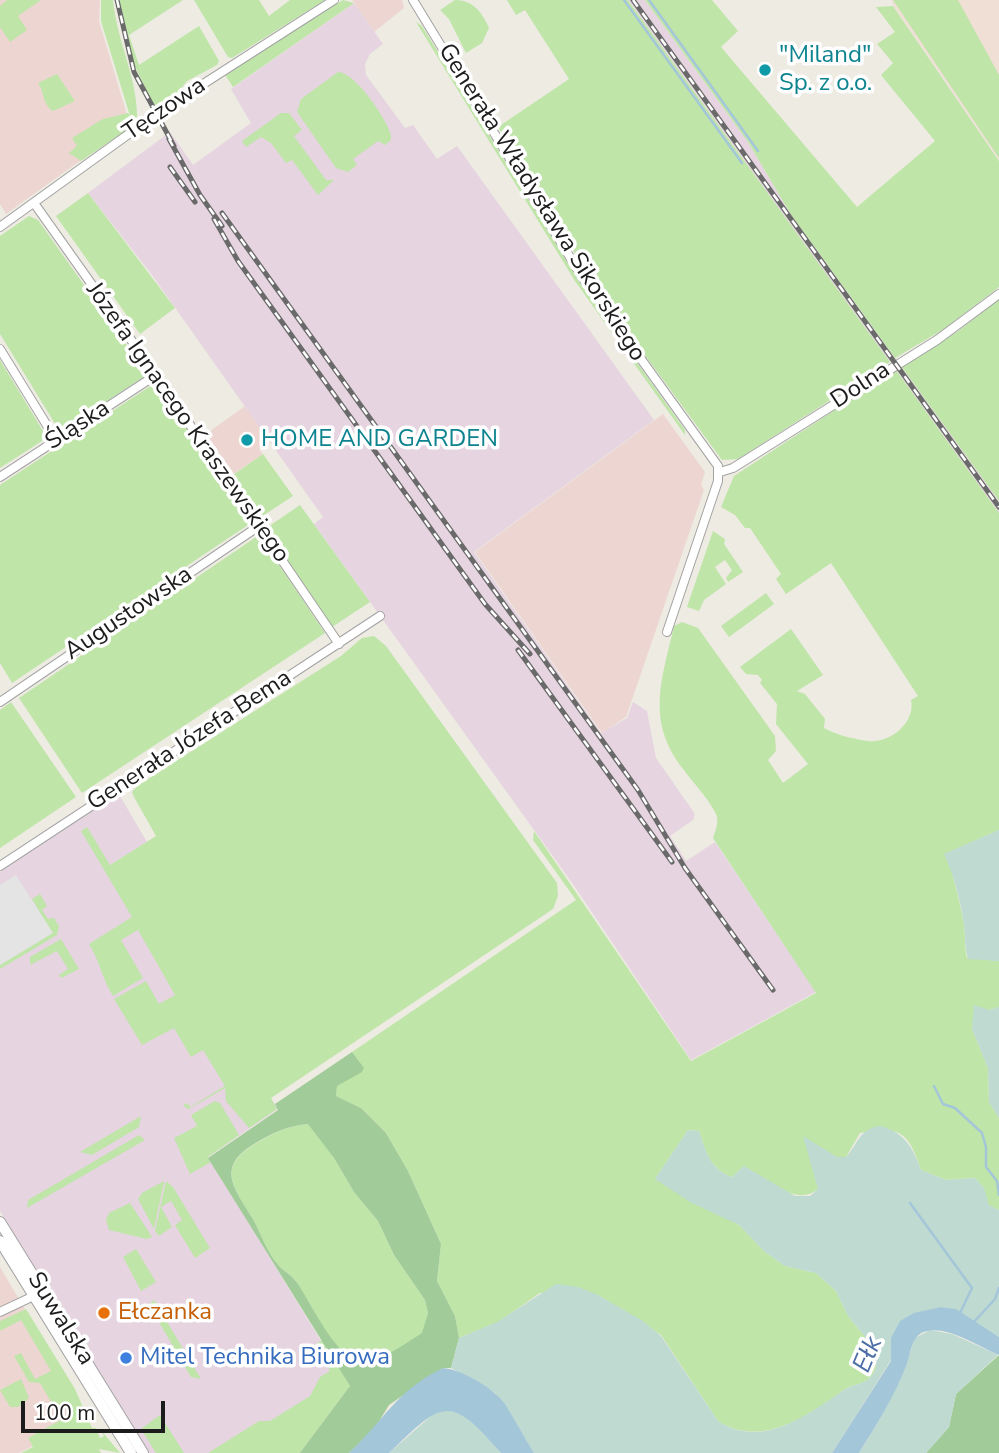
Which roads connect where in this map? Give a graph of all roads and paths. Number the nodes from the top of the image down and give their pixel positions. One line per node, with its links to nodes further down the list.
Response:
1 (334, 0): 3 (street, Tęczowa)
2 (413, 0): 9 (street, Generała Władysława Sikorskiego)
3 (34, 203): 4 (street, Tęczowa); 7 (street, Józefa Ignacego Kraszewskiego)
4 (0, 227)
5 (999, 294): 9 (street, Dolna)
6 (0, 349): 8 (street)
7 (156, 375): 8 (street, Śląska); 11 (street, Józefa Ignacego Kraszewskiego)
8 (56, 440): 10 (street, Śląska)
9 (720, 472): 13 (street)
10 (0, 477)
11 (259, 526): 14 (street, Józefa Ignacego Kraszewskiego); 15 (street, Augustowska)
12 (380, 616): 14 (street, Generała Józefa Bema)
13 (667, 632)
14 (339, 644): 16 (street, Generała Józefa Bema)
15 (0, 702)
16 (0, 866)
17 (0, 1222): 19 (street, Suwalska)
18 (0, 1241): 19 (street, Suwalska)
19 (38, 1294): 20 (street); 21 (street, Suwalska); 22 (street, Suwalska)
20 (0, 1312)
21 (131, 1453)
22 (143, 1453)

